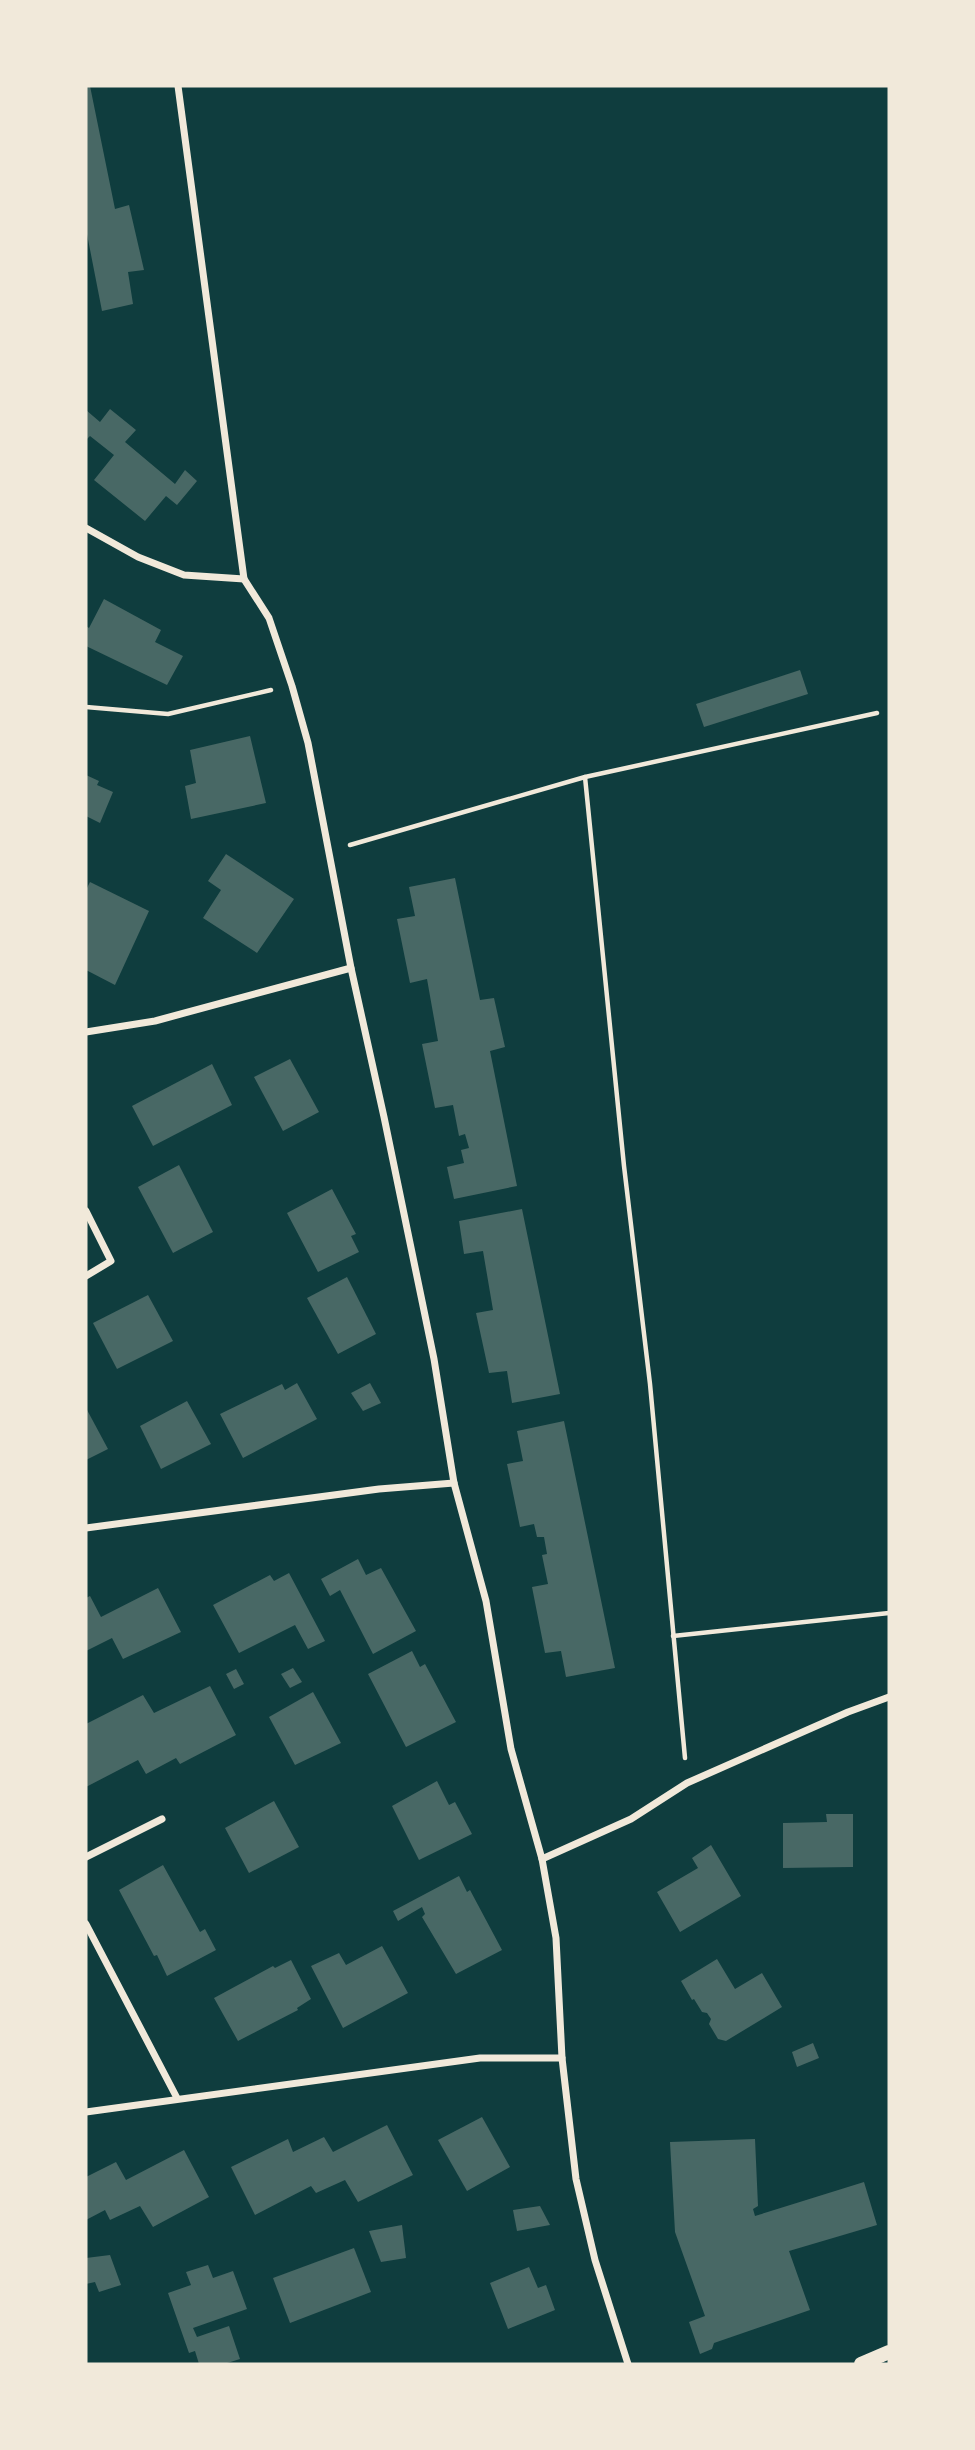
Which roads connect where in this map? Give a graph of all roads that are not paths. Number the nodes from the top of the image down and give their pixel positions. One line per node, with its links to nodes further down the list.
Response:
1 (178, 86): 3 (street)
2 (86, 528): 3 (street)
3 (244, 579): 4 (street)
4 (351, 968): 5 (street); 8 (street)
5 (86, 1032)
6 (86, 1211): 7 (street)
7 (86, 1276)
8 (454, 1483): 9 (street); 13 (street)
9 (86, 1528)
10 (889, 1697): 13 (street)
11 (162, 1819): 12 (street)
12 (86, 1857)
13 (542, 1859): 15 (street)
14 (86, 1924): 16 (street)
15 (562, 2059): 16 (street); 19 (street)
16 (177, 2098): 17 (street)
17 (86, 2112)
18 (889, 2352): 20 (main road)
19 (628, 2364)
20 (861, 2364)

